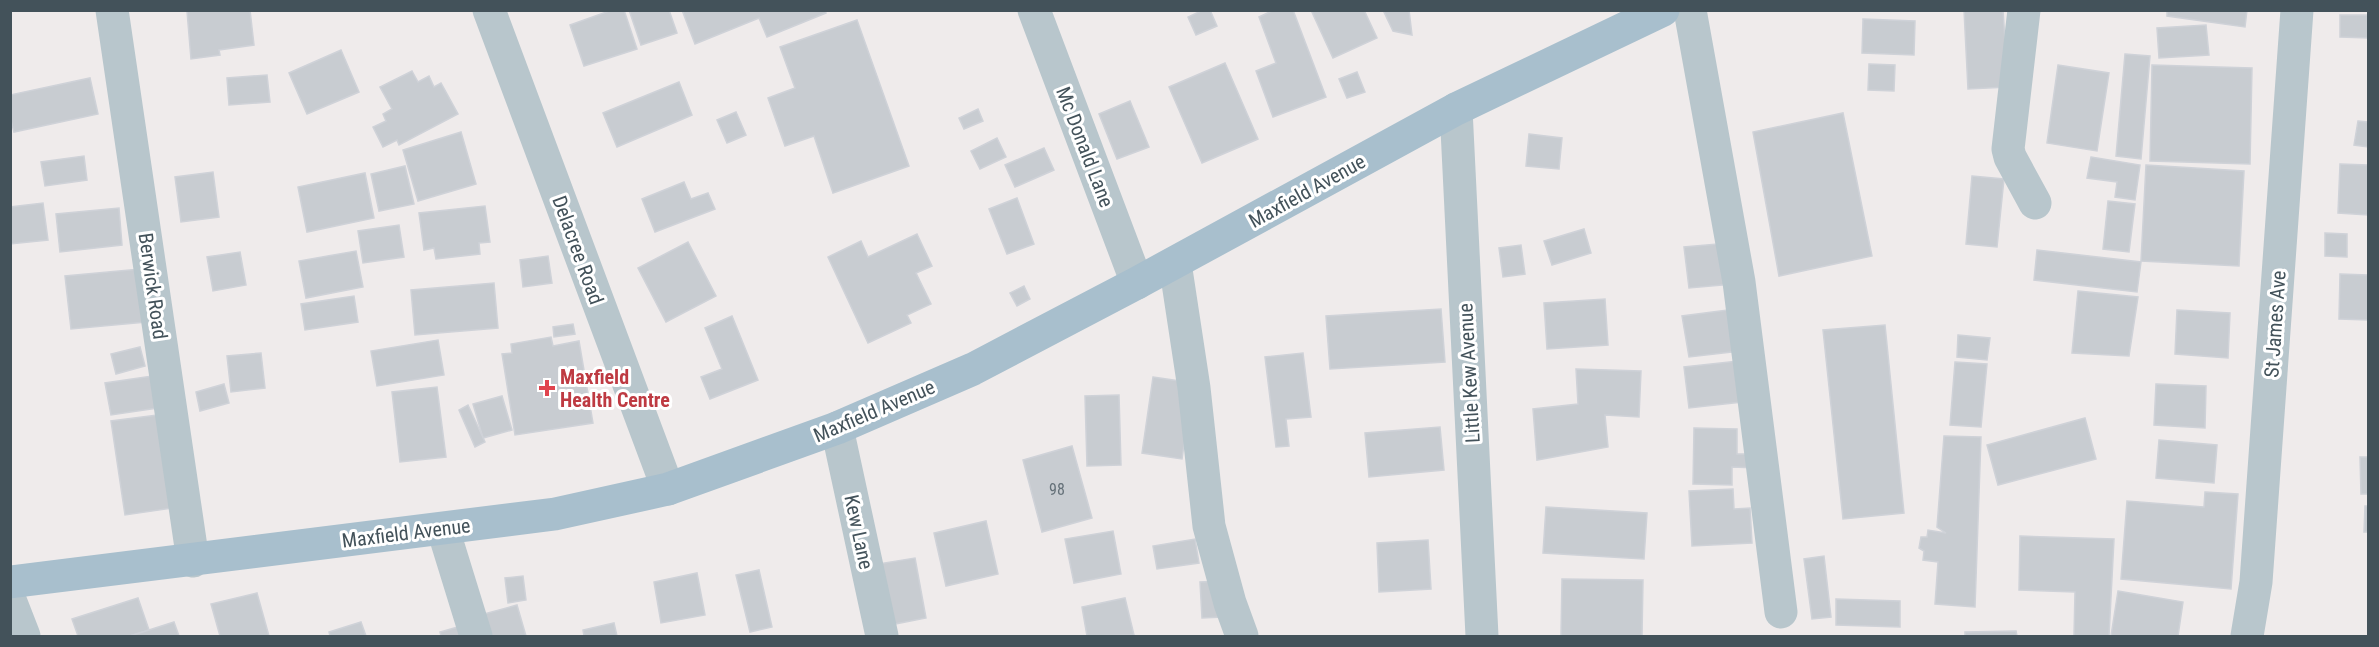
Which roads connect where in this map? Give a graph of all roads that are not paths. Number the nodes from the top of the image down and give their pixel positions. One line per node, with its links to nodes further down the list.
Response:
1 (112, 10): 15 (street, Berwick Road)
2 (489, 10): 13 (street, Delacree Road)
3 (1034, 10): 11 (street, Mc Donald Lane)
4 (1663, 10): 8 (main road, Maxfield Avenue)
5 (1690, 10): 18 (street)
6 (2024, 10): 9 (street)
7 (2297, 10): 24 (street, St James Ave)
8 (1456, 109): 10 (main road, Maxfield Avenue); 23 (street, Little Kew Avenue)
9 (2035, 203)
10 (1175, 263): 11 (main road, Maxfield Avenue); 22 (street)
11 (1137, 283): 12 (main road, Maxfield Avenue)
12 (837, 428): 13 (main road, Maxfield Avenue); 21 (street, Kew Lane)
13 (668, 489): 14 (main road, Maxfield Avenue)
14 (443, 529): 15 (main road, Maxfield Avenue); 20 (street)
15 (193, 561): 16 (main road, Maxfield Avenue)
16 (10, 582)
17 (10, 600): 19 (street)
18 (1781, 612)
19 (24, 636)
20 (476, 636)
21 (882, 636)
22 (1242, 636)
23 (1482, 636)
24 (2247, 636)

